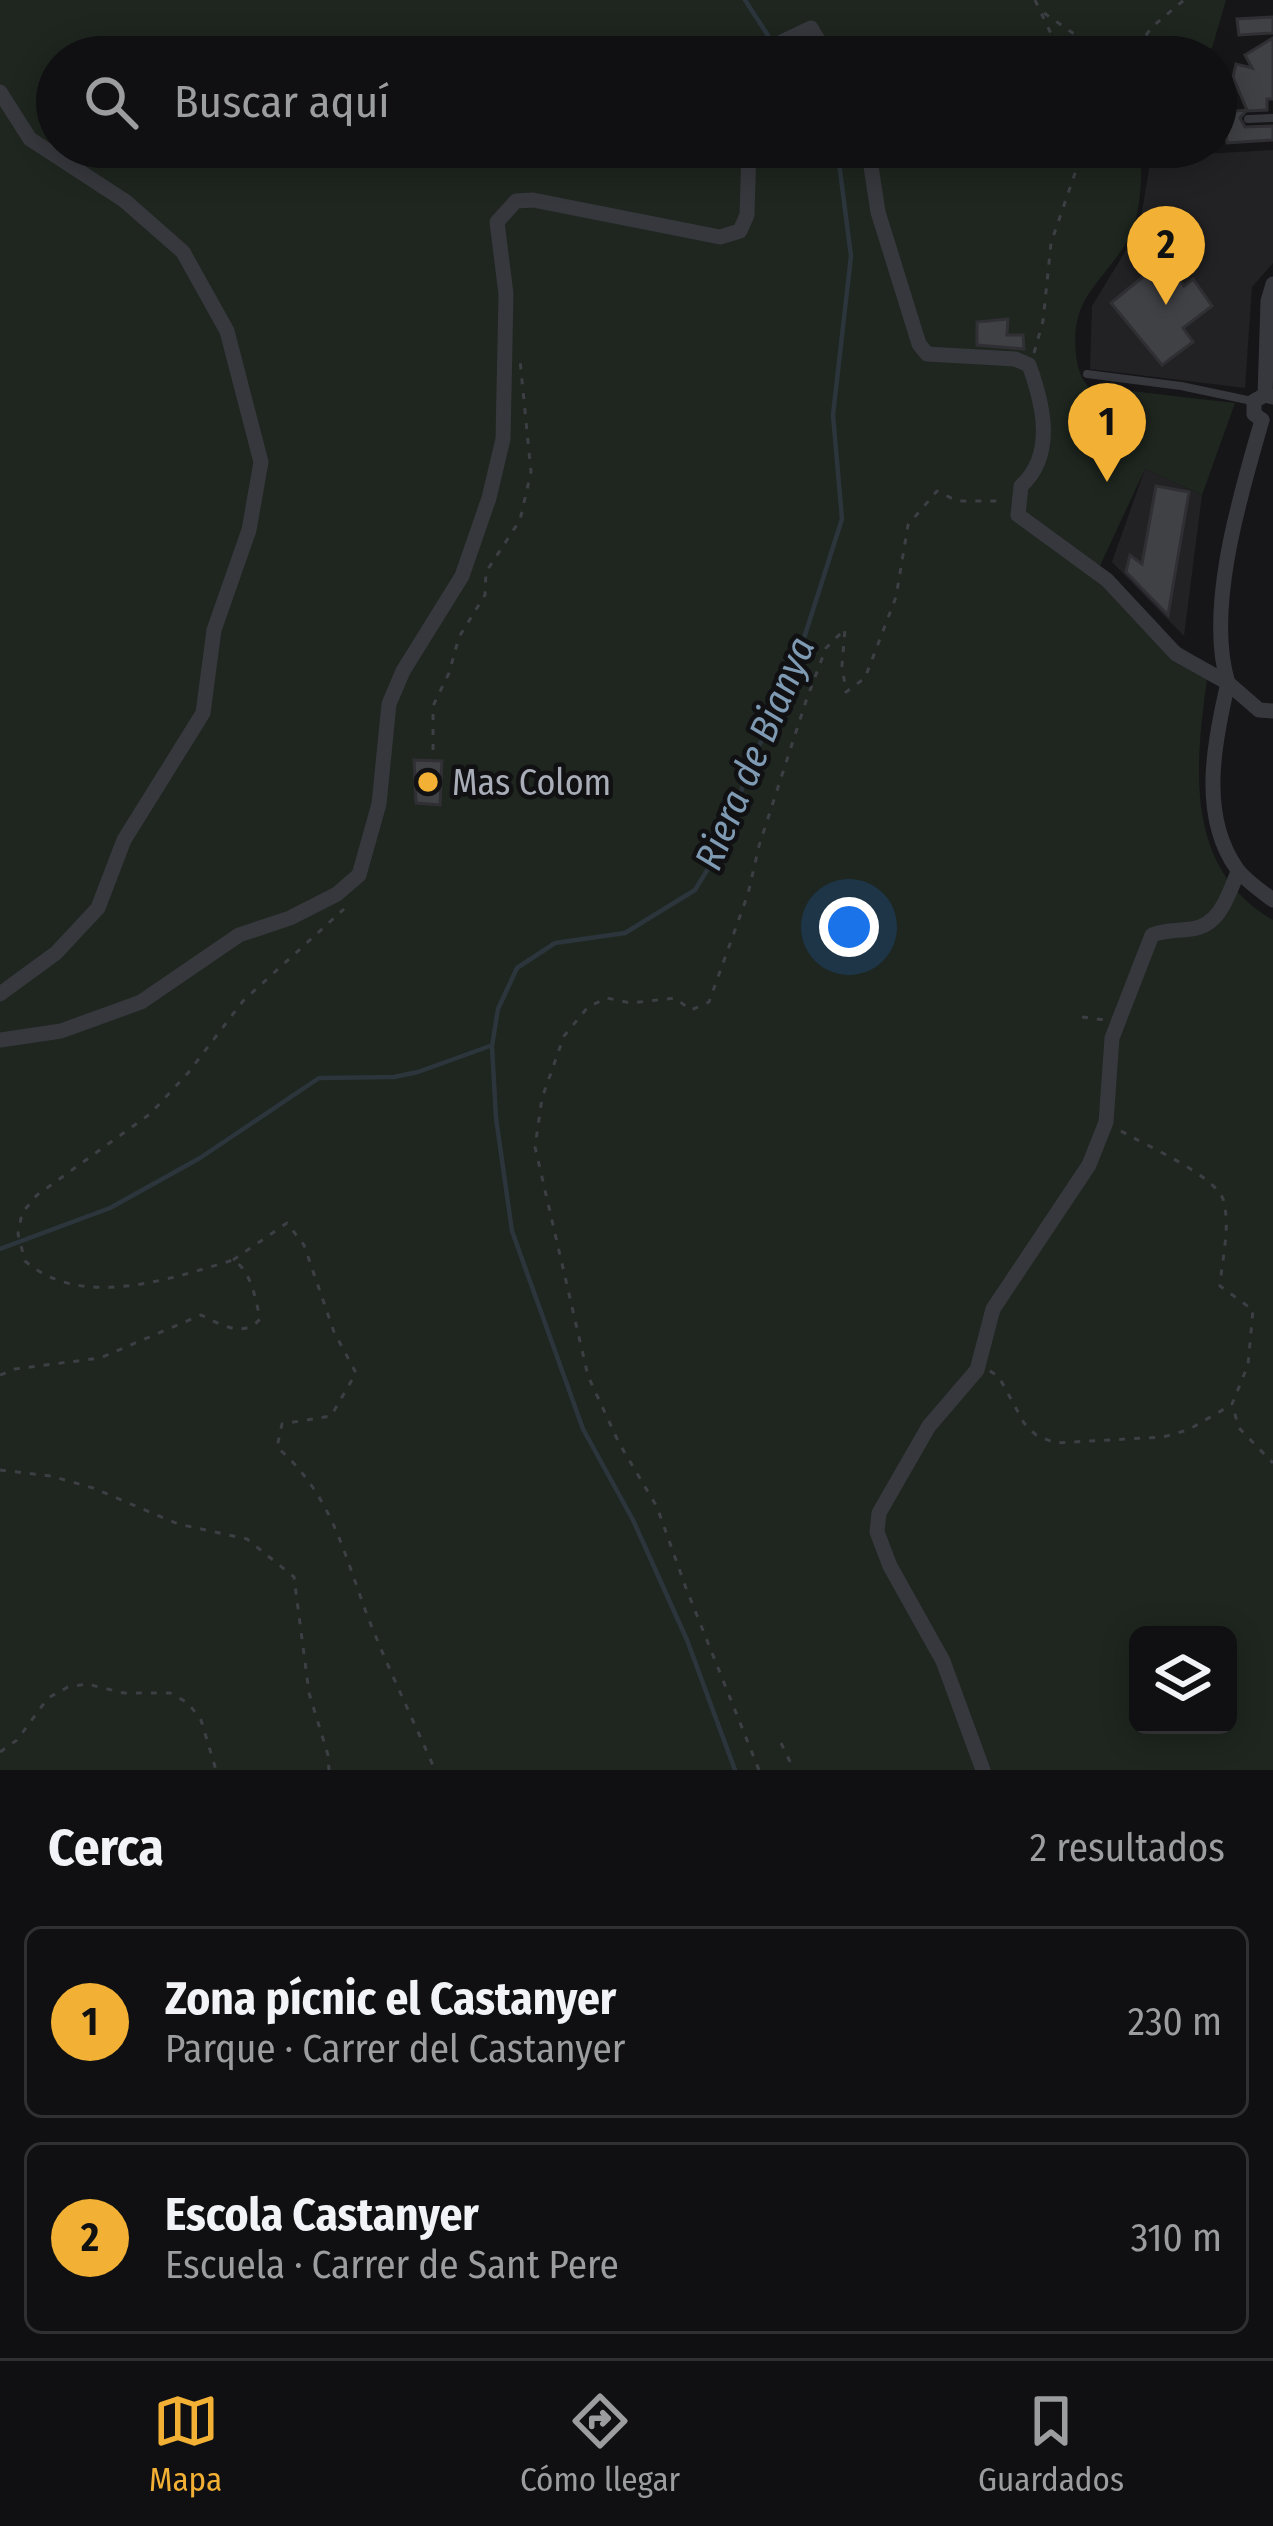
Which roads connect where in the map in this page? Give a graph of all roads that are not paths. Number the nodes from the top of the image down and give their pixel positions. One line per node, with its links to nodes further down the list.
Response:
1 (789, 36): 2 (street)
2 (816, 36)
3 (0, 92): 6 (street)
4 (1273, 118): 5 (lane)
5 (1248, 119)
6 (36, 144)
7 (73, 168): 18 (street)
8 (748, 168): 19 (street)
9 (871, 168): 14 (street)
10 (1273, 284): 12 (street)
11 (1088, 374): 12 (lane)
12 (1264, 398): 13 (street)
13 (1267, 418): 14 (street)
14 (1228, 683): 15 (street); 16 (street)
15 (1273, 712)
16 (1238, 872): 17 (street); 20 (street)
17 (1273, 901)
18 (0, 994)
19 (0, 1040)
20 (983, 1770)

